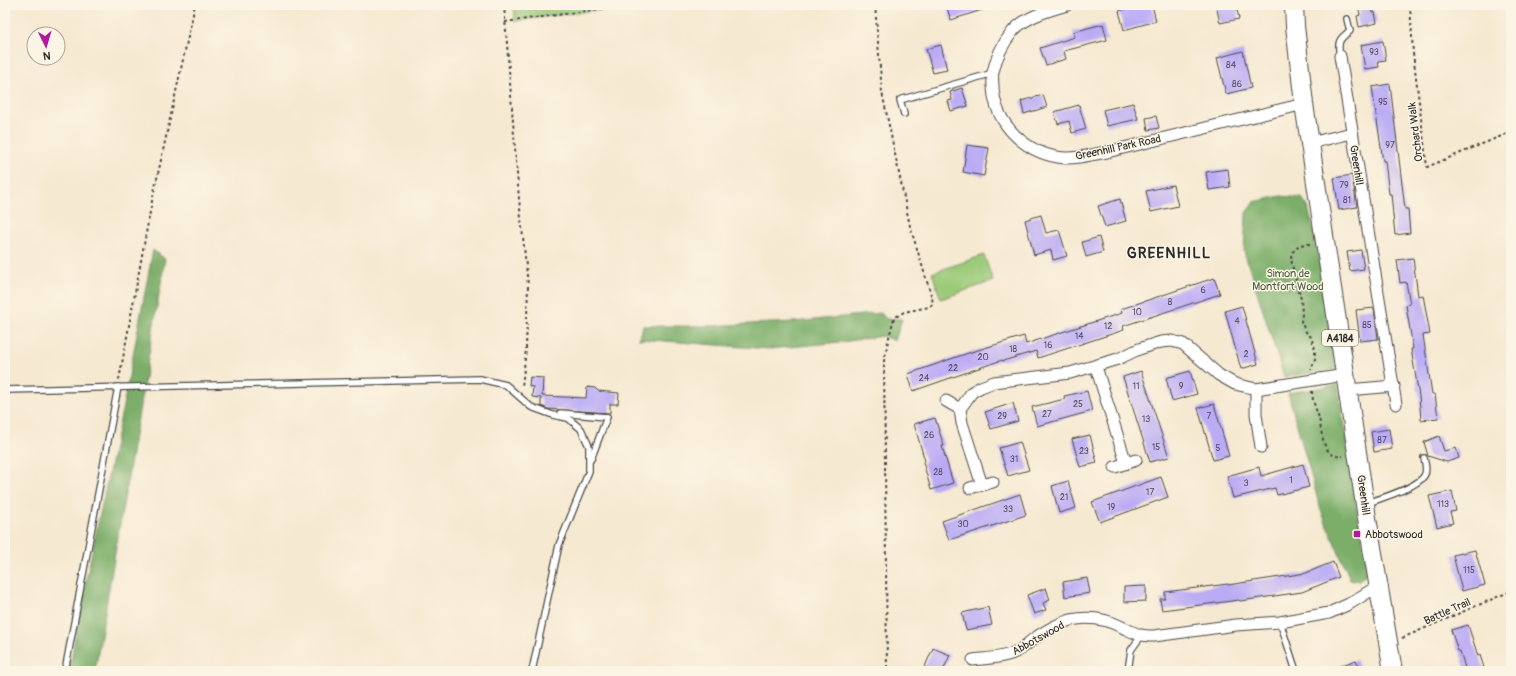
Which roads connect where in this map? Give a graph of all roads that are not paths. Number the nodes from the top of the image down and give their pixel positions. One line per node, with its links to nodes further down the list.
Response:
1 (1068, 5): 3 (street, Greenhill Park Road)
2 (1294, 5): 7 (main road, Greenhill / A4184)
3 (1048, 8): 6 (street, Greenhill Park Road)
4 (1348, 19): 5 (lane)
5 (1340, 56): 9 (street, Greenhill)
6 (993, 73): 7 (street, Greenhill Park Road); 8 (lane)
7 (1304, 104): 10 (main road, Greenhill / A4184)
8 (904, 114)
9 (1352, 133): 10 (street, Greenhill); 13 (street, Greenhill)
10 (1310, 143): 12 (main road, Greenhill / A4184)
11 (1096, 367): 15 (street); 19 (street); 24 (street)
12 (1346, 382): 13 (street); 15 (street); 26 (main road, Greenhill / A4184)
13 (1394, 386): 18 (street, Greenhill)
14 (118, 387): 16 (lane); 20 (lane); 31 (lane)
15 (1256, 389): 21 (street)
16 (5, 390)
17 (946, 401): 19 (street)
18 (1396, 404)
19 (960, 409): 25 (street)
20 (544, 412): 23 (lane); 23 (lane)
21 (1261, 447)
22 (1424, 458): 26 (lane)
23 (589, 463): 32 (lane)
24 (1115, 467)
25 (970, 488)
26 (1365, 504): 27 (main road, Greenhill / A4184)
27 (1378, 586): 28 (street, Abbotswood); 35 (main road, Greenhill / A4184)
28 (1280, 622): 29 (street, Abbotswood); 34 (lane)
29 (1142, 635): 30 (street, Abbotswood); 33 (lane)
30 (973, 660)
31 (65, 671)
32 (532, 671)
33 (1128, 671)
34 (1296, 671)
35 (1393, 671)

